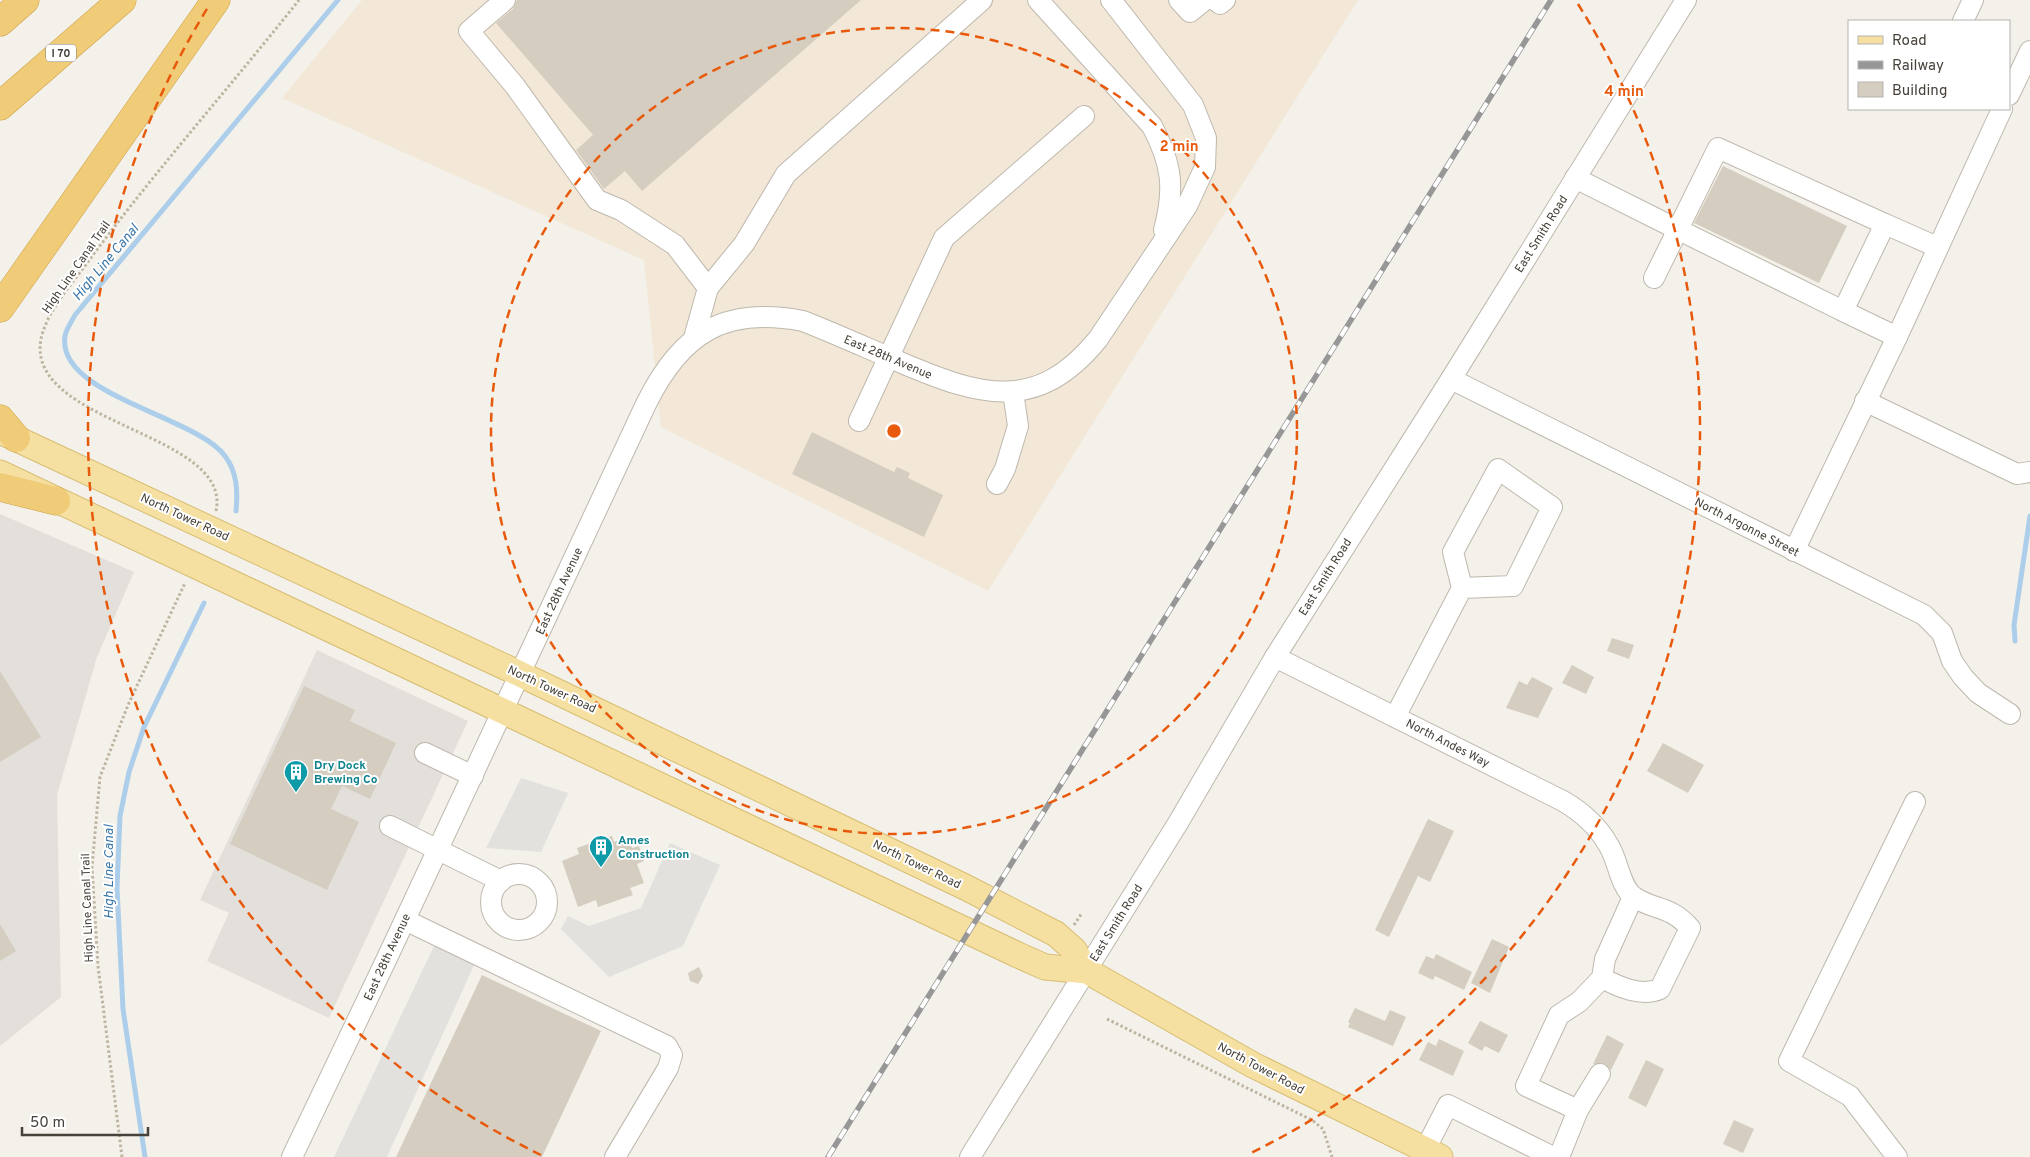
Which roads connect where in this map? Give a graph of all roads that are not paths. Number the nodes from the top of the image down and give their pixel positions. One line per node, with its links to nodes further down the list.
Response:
1 (25, 0): 15 (highway)
2 (122, 0): 18 (highway, I 70)
3 (216, 0): 28 (highway)
4 (505, 0): 27 (street)
5 (982, 0): 27 (street)
6 (1038, 0): 24 (street)
7 (1111, 0): 24 (street, East 28th Avenue)
8 (1179, 0): 9 (street)
9 (1205, 0)
10 (1215, 0): 11 (street)
11 (1225, 0)
12 (1686, 0): 21 (street, East Smith Road)
13 (1973, 0): 14 (street)
14 (1963, 20)
15 (0, 22)
16 (2030, 50): 17 (street)
17 (2010, 93)
18 (0, 106)
19 (2002, 110): 25 (street)
20 (1084, 116): 32 (street)
21 (1575, 178): 23 (street); 33 (street, East Smith Road)
22 (1885, 224): 23 (street); 25 (street); 29 (street)
23 (1678, 229): 26 (street); 29 (street)
24 (1162, 241): 34 (street, East 28th Avenue)
25 (1937, 247): 30 (street)
26 (1654, 278)
27 (708, 288): 31 (street)
28 (0, 308)
29 (1843, 311): 30 (street)
30 (1897, 337): 35 (street)
31 (694, 338): 32 (street, East 28th Avenue); 46 (street, East 28th Avenue)
32 (888, 357): 34 (street, East 28th Avenue); 36 (street)
33 (1451, 379): 43 (street, North Argonne Street); 45 (street, East Smith Road)
34 (1014, 392): 40 (street)
35 (1865, 401): 38 (street); 43 (street)
36 (859, 421)
37 (5, 429): 46 (main road, North Tower Road)
38 (2030, 472)
39 (0, 473): 42 (main road, North Tower Road)
40 (997, 484)
41 (0, 488): 42 (highway)
42 (56, 501): 47 (main road, North Tower Road)
43 (1794, 551): 48 (street, North Argonne Street)
44 (1462, 588): 44 (street); 49 (street)
45 (1275, 656): 49 (street, North Andes Way); 58 (street, East Smith Road)
46 (520, 674): 47 (street, East 28th Avenue); 58 (main road, North Tower Road)
47 (503, 710): 51 (street, East 28th Avenue); 58 (main road, North Tower Road)
48 (2010, 714)
49 (1395, 717): 56 (street, North Andes Way)
50 (425, 753): 51 (street)
51 (472, 776): 54 (street, East 28th Avenue)
52 (1915, 802): 68 (street)
53 (390, 826): 54 (street)
54 (438, 849): 55 (street); 57 (street, East 28th Avenue)
55 (501, 880)
56 (1633, 897): 59 (street); 59 (street)
57 (405, 920): 63 (street, East 28th Avenue); 64 (street)
58 (1086, 971): 62 (main road, North Tower Road); 65 (street, East Smith Road)
59 (1602, 978): 61 (street)
60 (1600, 1074): 61 (street)
61 (1578, 1110): 67 (street)
62 (1433, 1153): 66 (street)
63 (292, 1157)
64 (615, 1157)
65 (970, 1157)
66 (1553, 1157)
67 (1558, 1157)
68 (1897, 1157)

